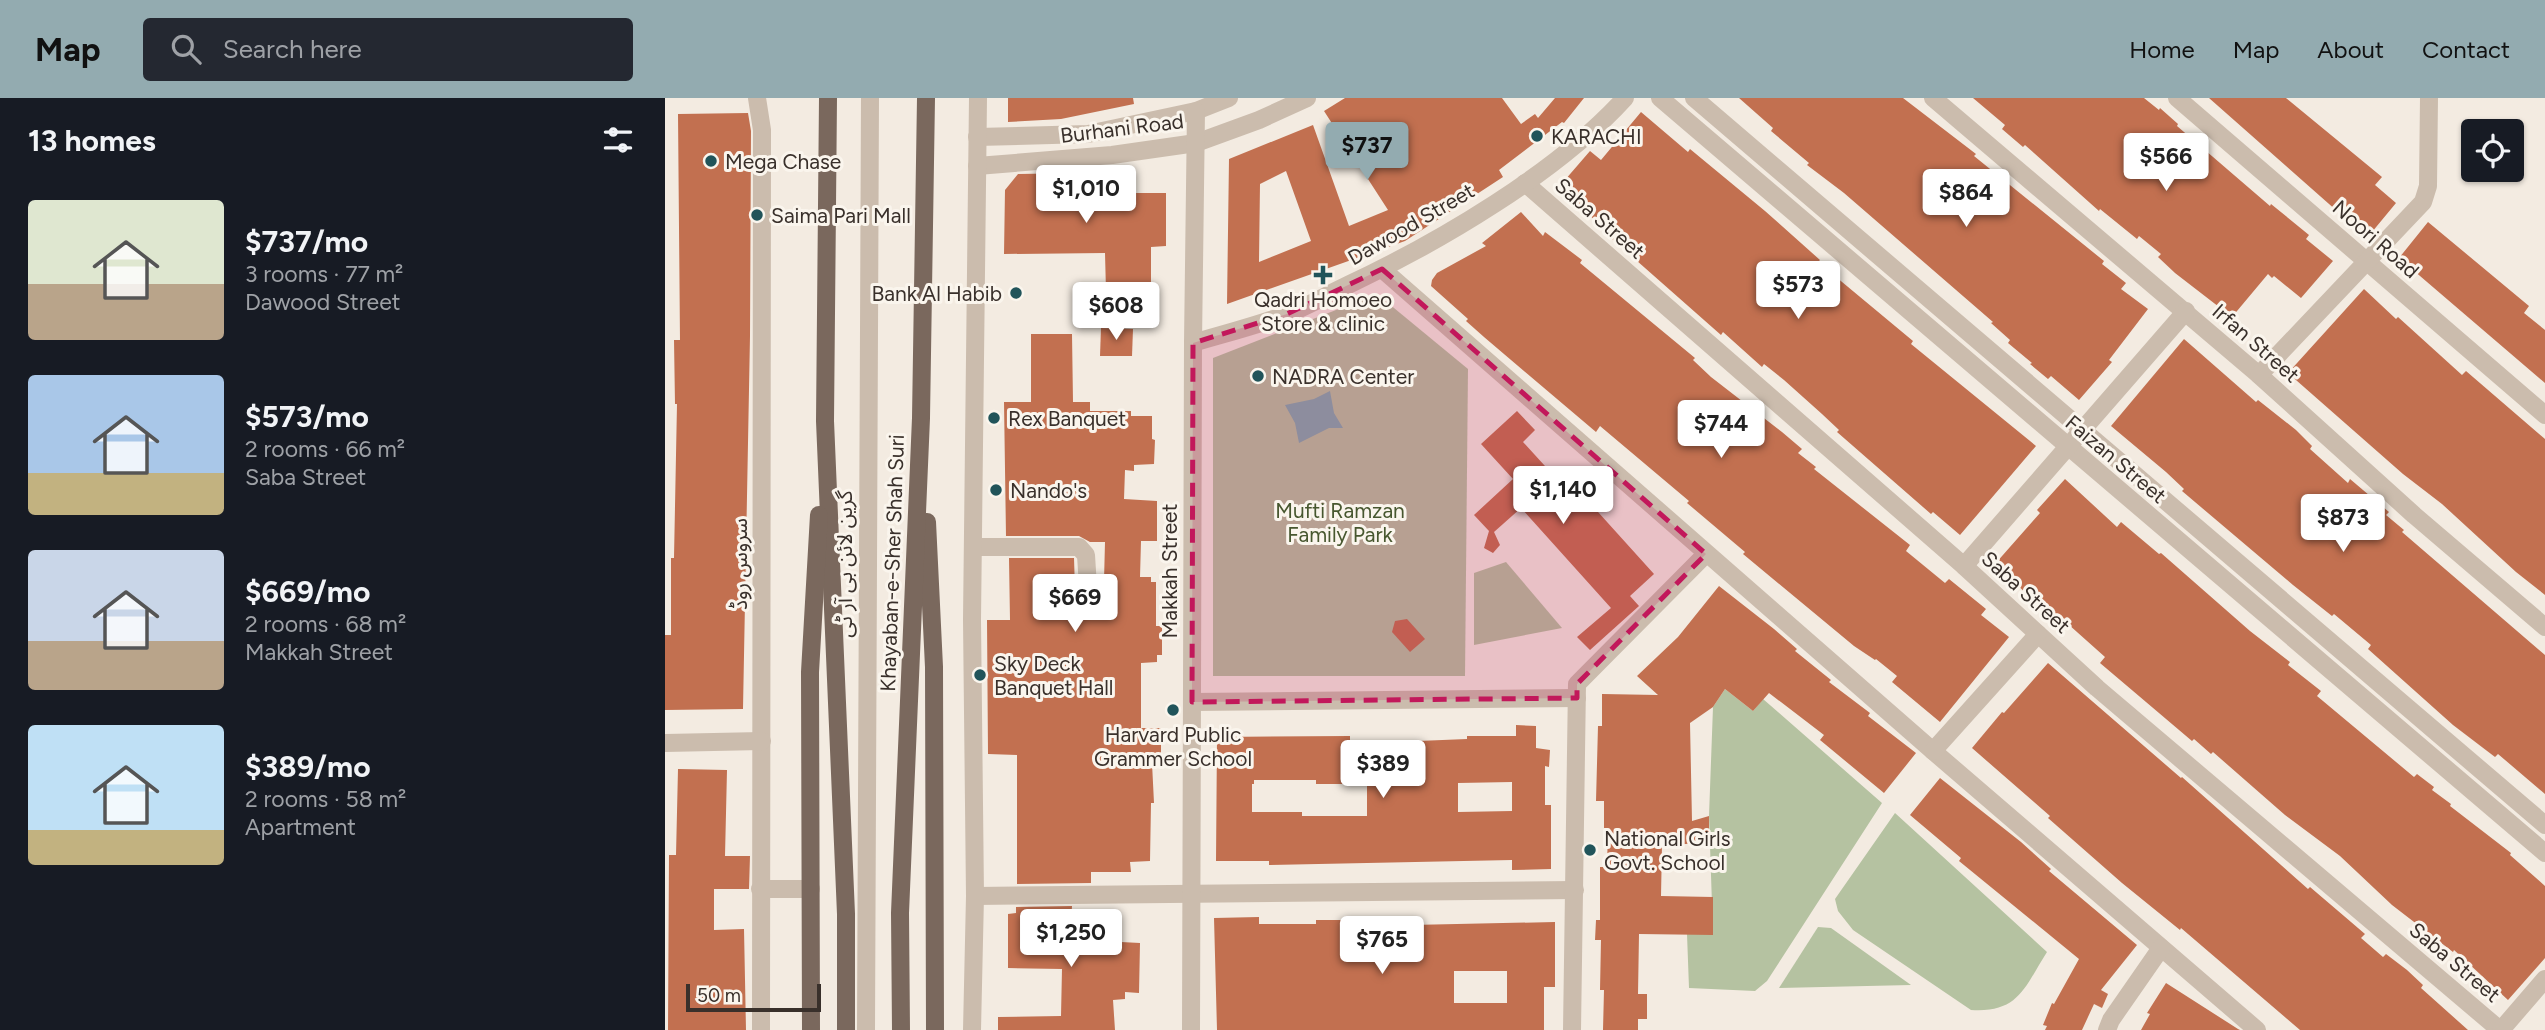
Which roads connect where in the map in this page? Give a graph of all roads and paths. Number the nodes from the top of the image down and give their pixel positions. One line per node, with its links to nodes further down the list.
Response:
1 (757, 98): 37 (street, سروس روڈ)
2 (828, 98): 26 (main road)
3 (870, 98): 52 (street, گرین لائن بی آر ٹی)
4 (926, 98): 25 (main road, Khayaban-e-Sher Shah Suri)
5 (978, 98): 15 (street)
6 (1229, 98): 14 (street, Burhani Road)
7 (1307, 98): 16 (street, Burhani Road)
8 (1625, 98): 18 (street, Dawood Street)
9 (1660, 98): 28 (street, Faizan Street)
10 (1695, 98): 27 (street, Faizan Street)
11 (1933, 98): 21 (street, Irfan Street)
12 (2177, 98): 19 (street, Noori Road)
13 (2428, 98): 19 (street)
14 (1196, 111): 15 (street, Burhani Road); 16 (street, Makkah Street)
15 (977, 137): 17 (street)
16 (1196, 143): 17 (street, Burhani Road); 22 (street, Makkah Street)
17 (977, 166): 29 (street)
18 (1525, 183): 20 (street, Dawood Street); 31 (street, Saba Street)
19 (2368, 261): 23 (street); 24 (street, Noori Road)
20 (1382, 269): 22 (street, Dawood Street); 30 (street)
21 (2186, 312): 23 (street, Irfan Street); 27 (street)
22 (1193, 343): 36 (street, Makkah Street)
23 (2259, 375): 33 (street, Irfan Street)
24 (2545, 415)
25 (921, 418): 53 (main road, Khayaban-e-Sher Shah Suri); 54 (main road)
26 (825, 421): 43 (main road); 51 (main road)
27 (2083, 430): 28 (street); 40 (street, Faizan Street)
28 (2068, 448): 31 (street); 41 (street, Faizan Street)
29 (973, 547): 32 (street); 45 (street)
30 (1706, 554): 35 (street); 39 (street)
31 (1964, 566): 34 (street, Saba Street)
32 (1089, 603)
33 (2545, 627)
34 (2038, 634): 39 (street); 60 (street, Saba Street)
35 (1577, 698): 36 (street); 44 (street)
36 (1192, 702): 46 (street, Makkah Street)
37 (762, 741): 38 (street); 42 (street, سروس روڈ)
38 (665, 743)
39 (1933, 751): 47 (street)
40 (2545, 825)
41 (2545, 853)
42 (760, 889): 43 (street); 49 (street, سروس روڈ)
43 (811, 889): 50 (main road)
44 (1574, 890): 46 (street); 57 (street)
45 (975, 896): 46 (street); 55 (street)
46 (1191, 896): 56 (street, Makkah Street)
47 (2161, 948): 58 (street); 59 (street)
48 (2545, 979): 60 (street)
49 (761, 1030)
50 (811, 1030)
51 (845, 1030)
52 (866, 1030)
53 (901, 1030)
54 (935, 1030)
55 (972, 1030)
56 (1191, 1030)
57 (1572, 1030)
58 (2107, 1030)
59 (2257, 1030)
60 (2501, 1030)

